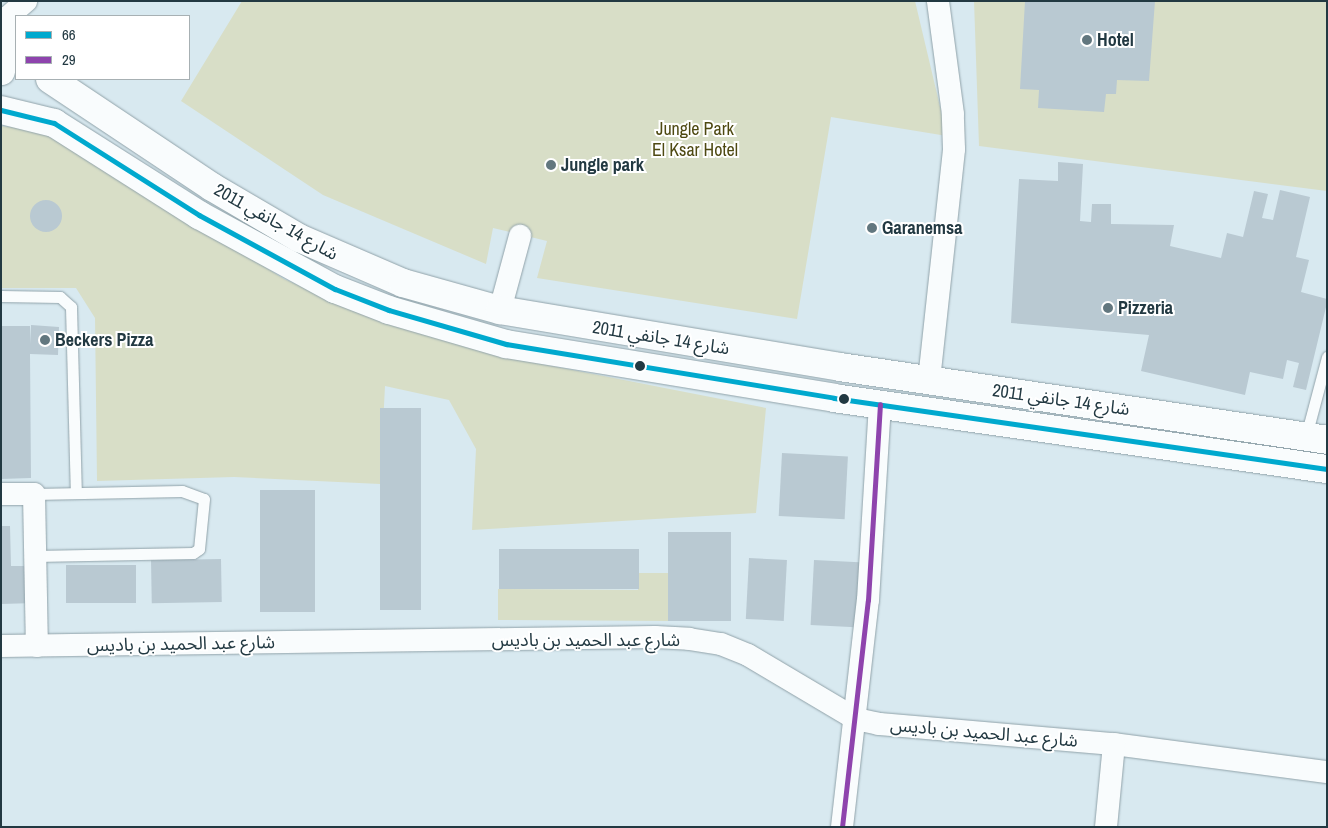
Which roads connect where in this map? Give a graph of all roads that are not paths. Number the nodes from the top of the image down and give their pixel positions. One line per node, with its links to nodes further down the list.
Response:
1 (26, 1): 3 (street)
2 (938, 1): 13 (street)
3 (16, 15)
4 (15, 16): 5 (street)
5 (6, 29): 6 (main road)
6 (1, 71)
7 (52, 80): 11 (main road, شارع 14 جانفي 2011)
8 (1, 110): 14 (main road, شارع 14 جانفي 2011)
9 (520, 236): 11 (street)
10 (1, 296): 17 (lane)
11 (500, 310): 13 (main road, شارع 14 جانفي 2011)
12 (1327, 357): 15 (lane)
13 (929, 380): 15 (main road, شارع 14 جانفي 2011)
14 (880, 404): 16 (main road, شارع 14 جانفي 2011); 23 (street)
15 (1317, 438)
16 (1327, 469)
17 (76, 493): 19 (lane); 20 (lane)
18 (1, 494): 19 (street)
19 (34, 494): 20 (street)
20 (35, 556): 22 (street)
21 (1, 646): 22 (street, شارع عبد الحميد بن باديس)
22 (37, 646): 23 (street, شارع عبد الحميد بن باديس)
23 (856, 719): 24 (street, شارع عبد الحميد بن باديس); 26 (street)
24 (1114, 744): 25 (street, شارع عبد الحميد بن باديس); 27 (street)
25 (1327, 772)
26 (842, 827)
27 (1106, 827)

